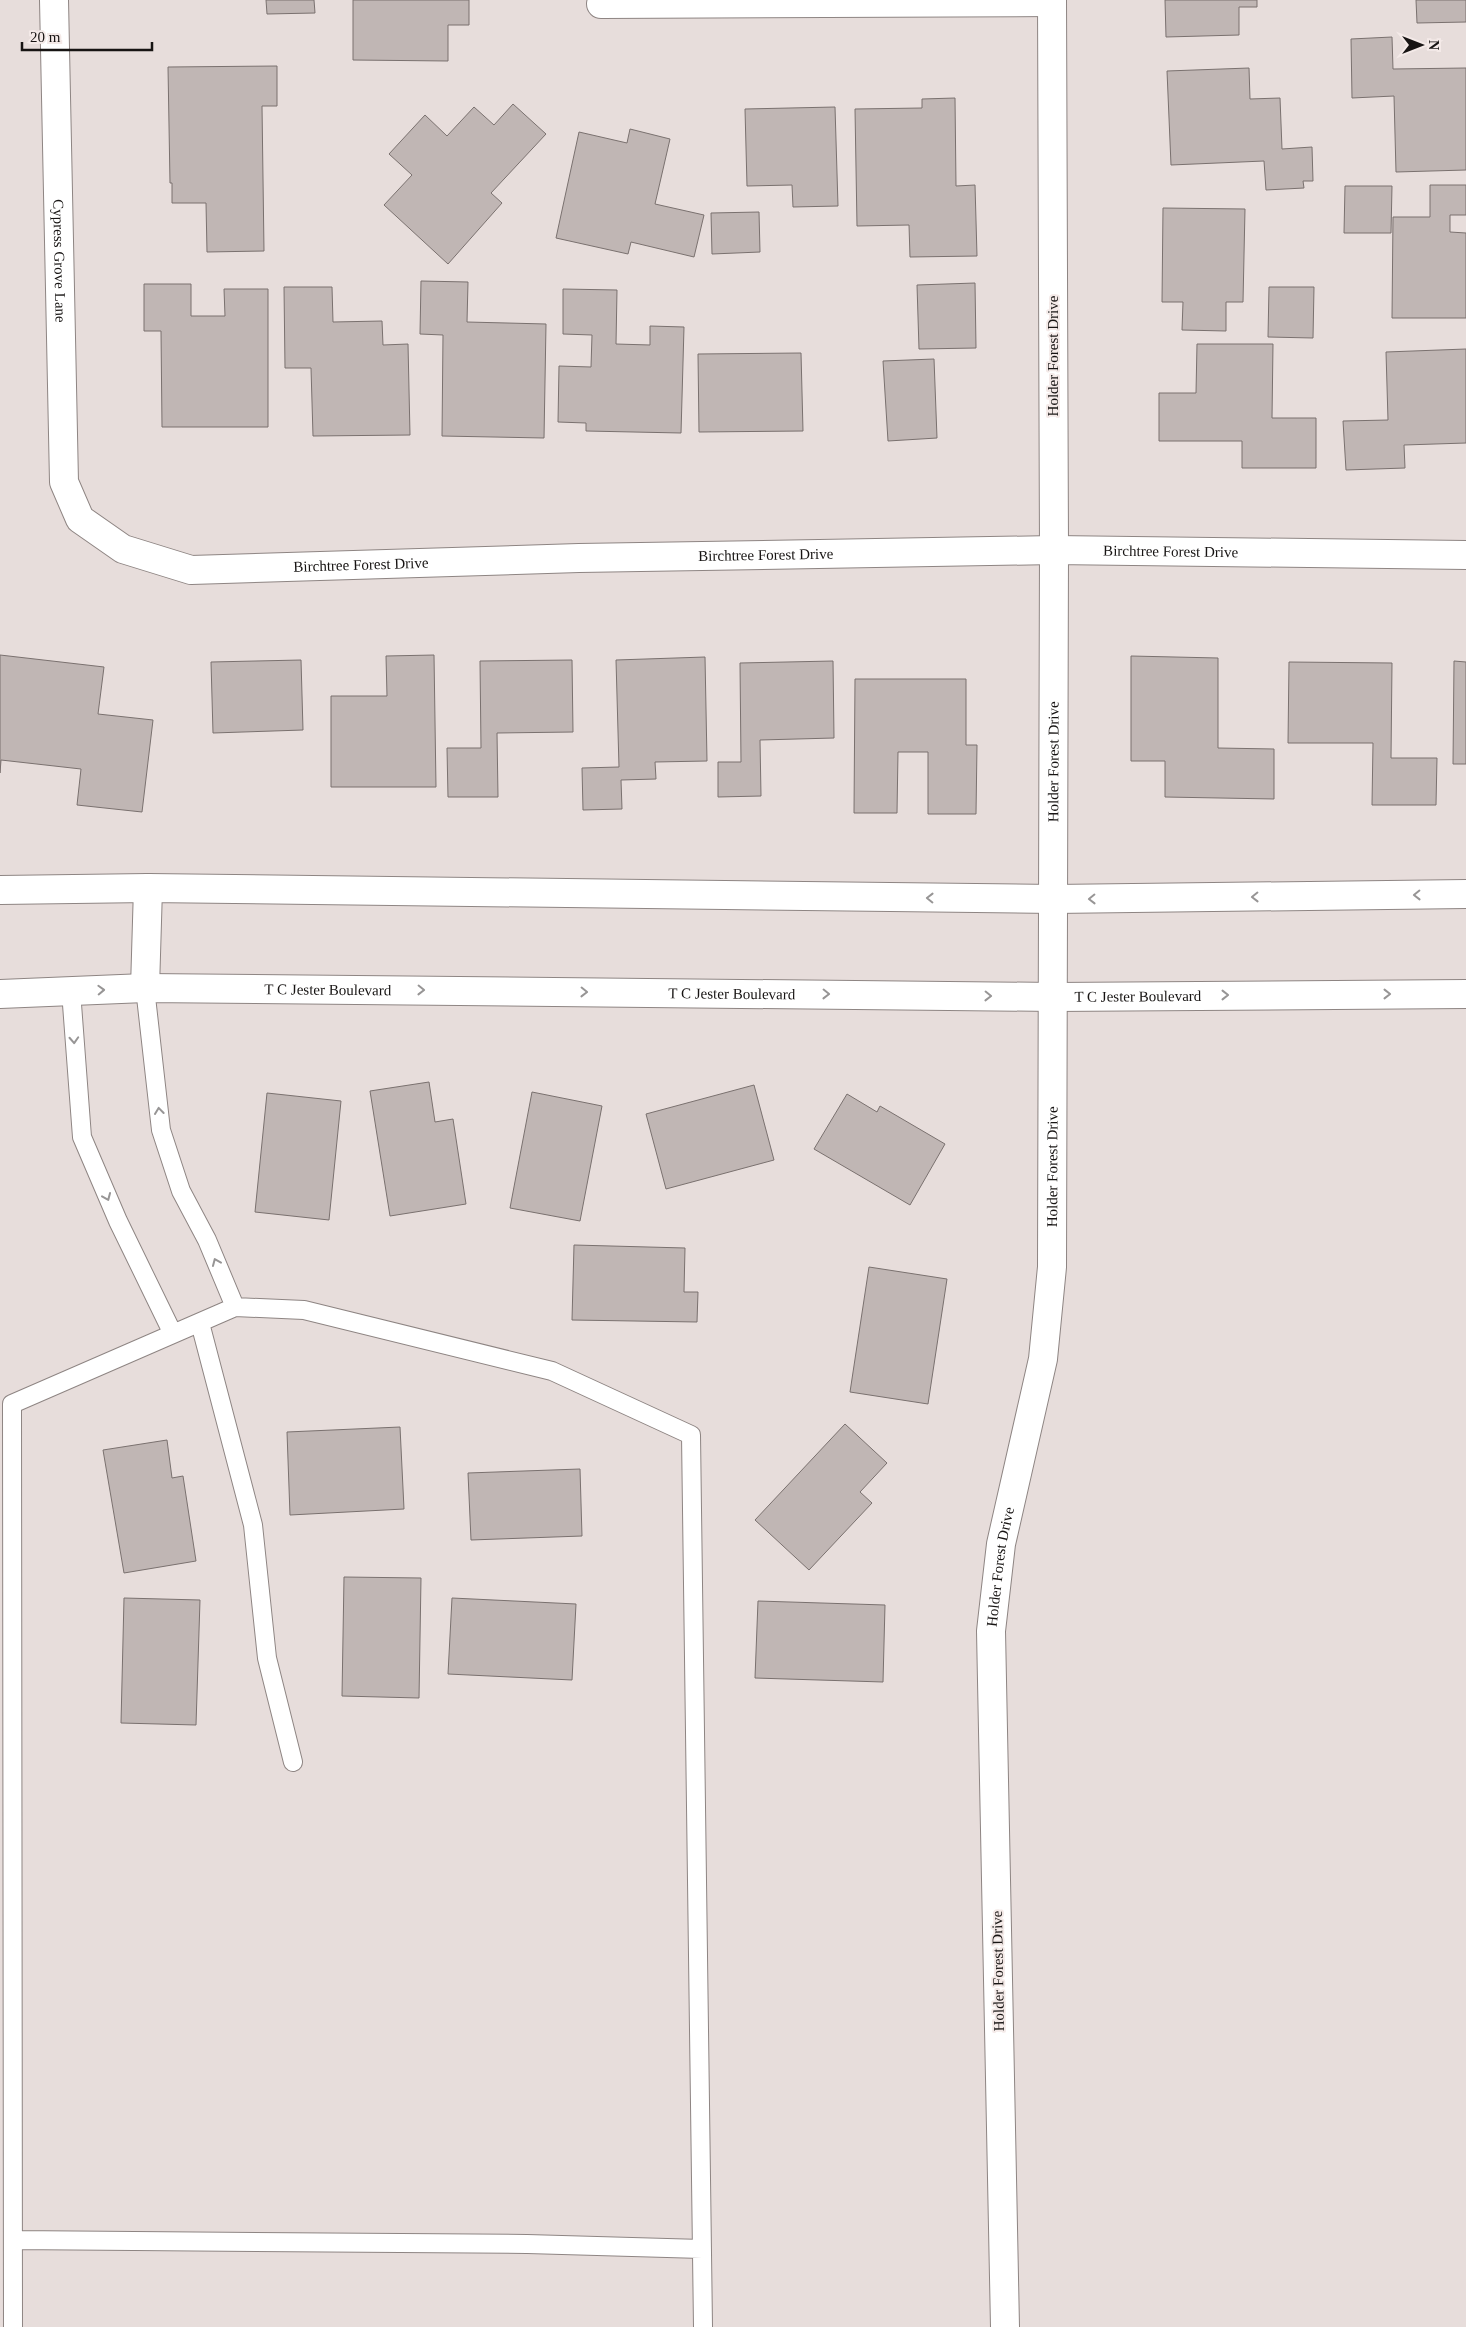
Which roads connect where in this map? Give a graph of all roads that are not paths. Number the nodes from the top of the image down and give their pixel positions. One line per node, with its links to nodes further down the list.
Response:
1 (54, 0): 4 (street, Cypress Grove Lane)
2 (1052, 1): 3 (street); 5 (street, Holder Forest Drive)
3 (601, 4)
4 (80, 518): 5 (street, Birchtree Forest Drive)
5 (1054, 550): 6 (street, Birchtree Forest Drive); 10 (street, Holder Forest Drive)
6 (1466, 555)
7 (148, 888): 8 (street); 10 (street, one-way to 7); 11 (street)
8 (0, 890)
9 (1466, 894): 10 (street, one-way to 10)
10 (1054, 900): 15 (street, Holder Forest Drive)
11 (145, 988): 12 (street, T C Jester Boulevard, one-way to 11); 15 (street, T C Jester Boulevard, one-way to 15); 16 (lane, one-way to 11)
12 (71, 991): 13 (street, T C Jester Boulevard); 18 (lane, one-way to 18)
13 (0, 994)
14 (1466, 994): 15 (street, T C Jester Boulevard, one-way to 14)
15 (1054, 997): 24 (street, Holder Forest Drive)
16 (235, 1307): 17 (lane); 21 (lane)
17 (200, 1323): 18 (lane); 19 (lane)
18 (173, 1334): 20 (lane)
19 (293, 1762)
20 (13, 2240): 21 (lane); 22 (lane)
21 (702, 2249): 23 (lane)
22 (13, 2327)
23 (703, 2327)
24 (1005, 2327)

